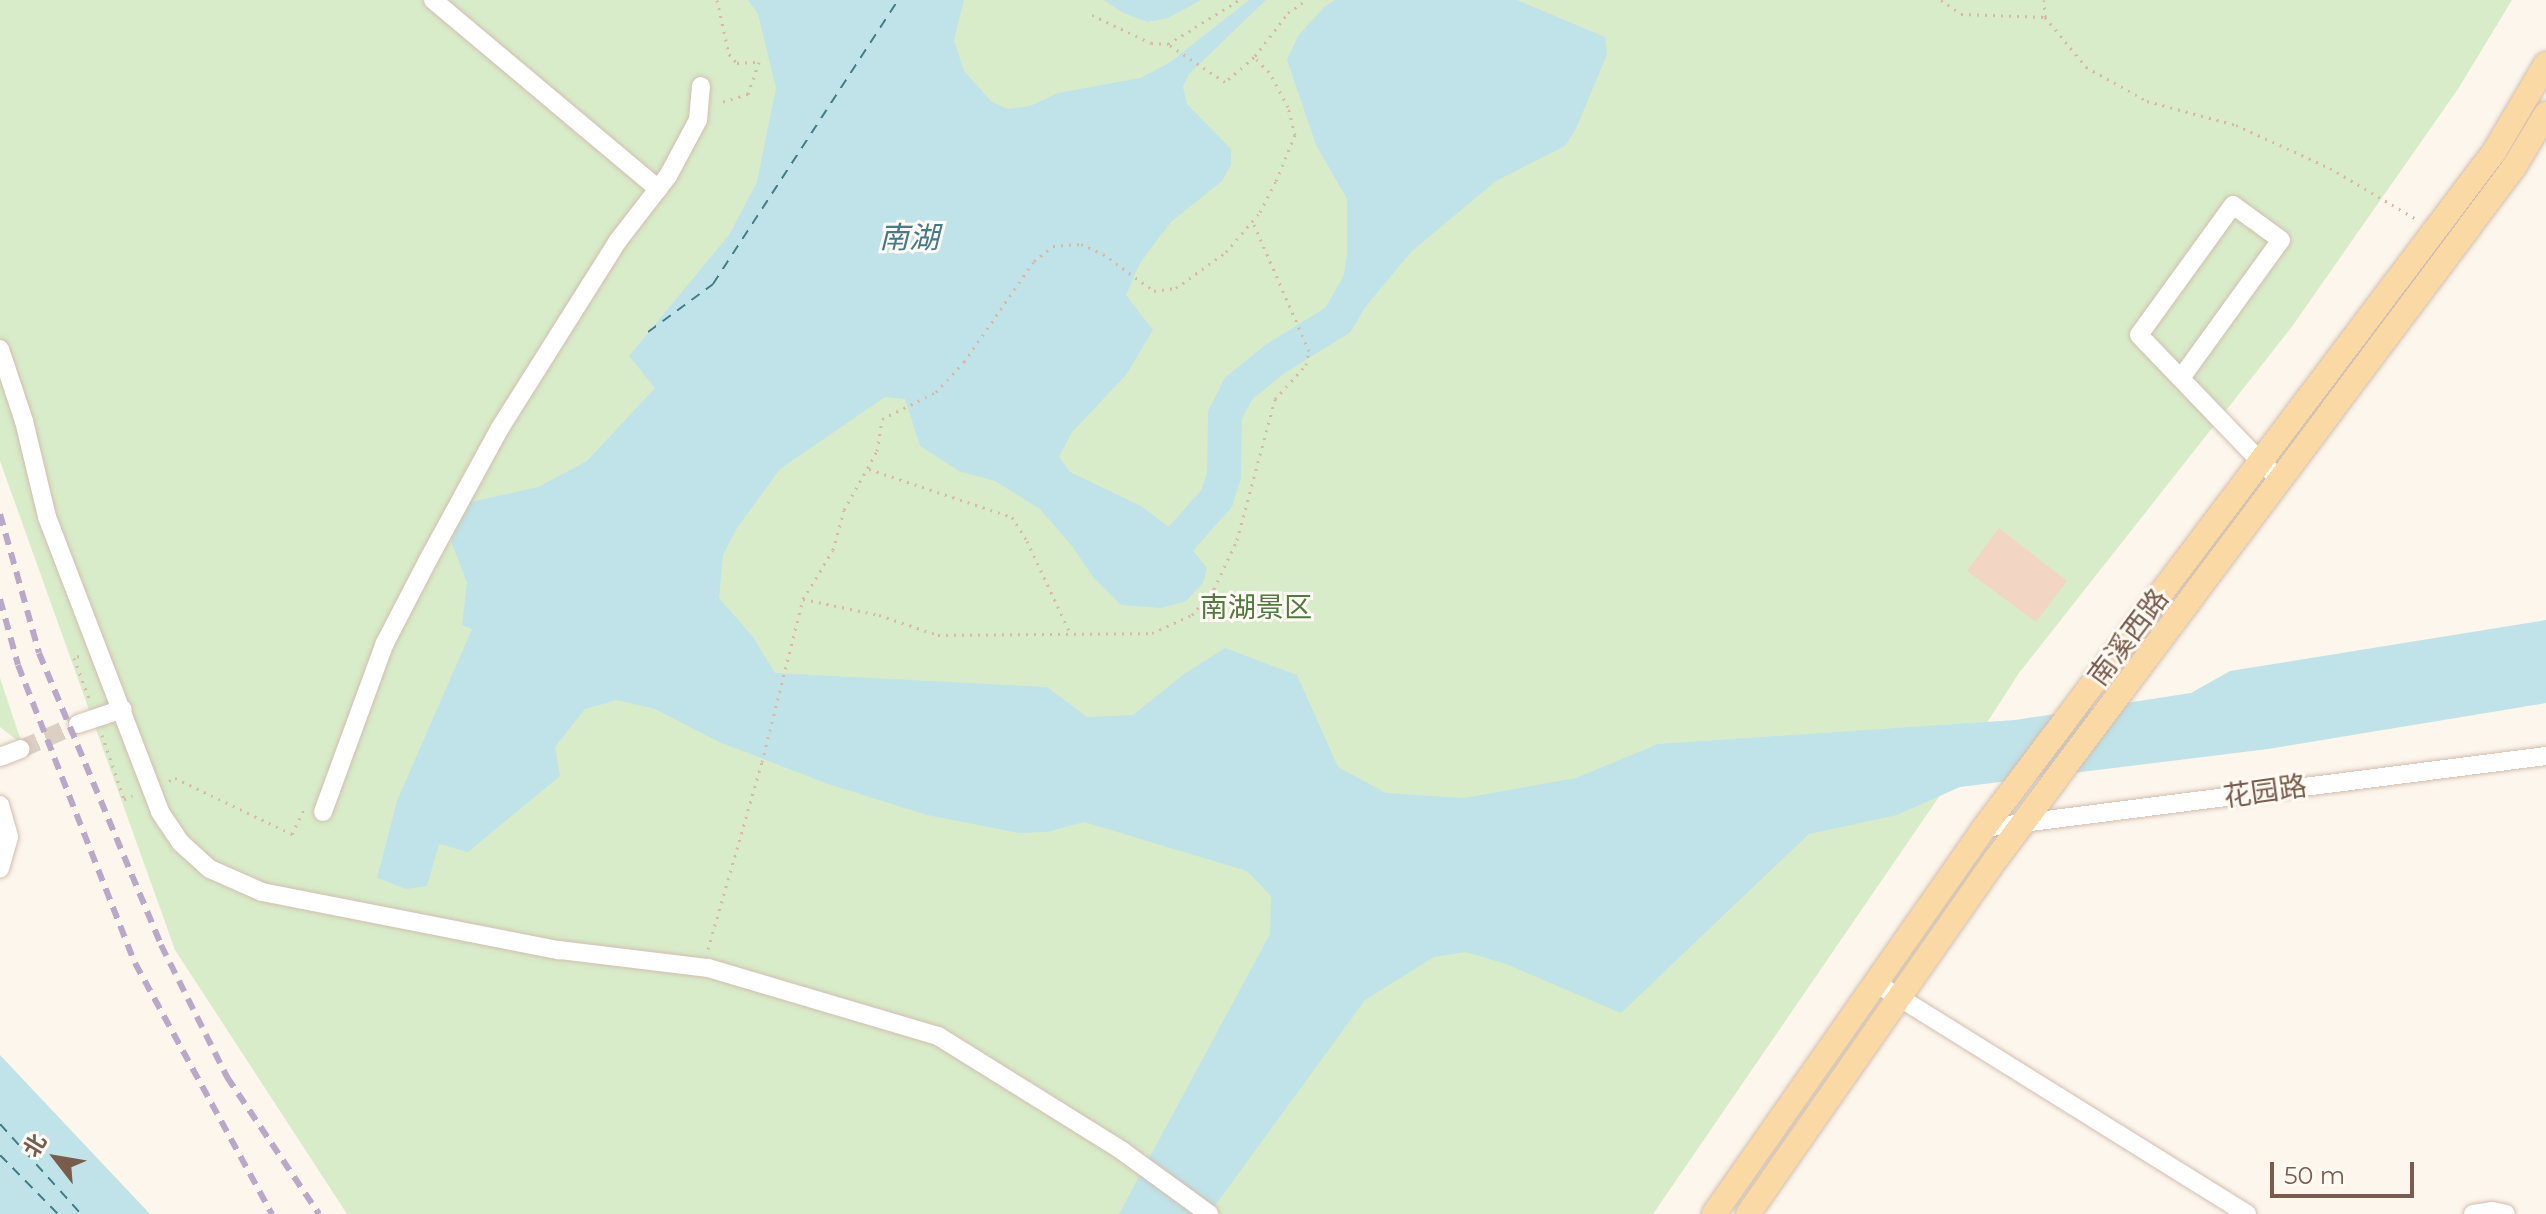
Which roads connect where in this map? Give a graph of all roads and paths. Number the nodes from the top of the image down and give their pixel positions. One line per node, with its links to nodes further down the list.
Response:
1 (433, 0): 15 (street)
2 (717, 0): 13 (path)
3 (1239, 0): 9 (path)
4 (1306, 0): 10 (path)
5 (1941, 0): 8 (path)
6 (2044, 0): 8 (path)
7 (1092, 15): 9 (path)
8 (2045, 17): 17 (path)
9 (1168, 44): 10 (path)
10 (1254, 57): 16 (path)
11 (2546, 64): 17 (main road, 南溪西路)
12 (701, 86): 13 (street)
13 (699, 108): 15 (street)
14 (2546, 114): 22 (main road, 南溪西路)
15 (658, 189): 35 (street)
16 (1252, 220): 21 (path); 24 (path)
17 (2435, 230): 20 (main road, 南溪西路)
18 (0, 349): 26 (street)
19 (2181, 378): 19 (street); 20 (street)
20 (2261, 462): 22 (street); 36 (main road, 南溪西路)
21 (868, 468): 23 (path); 24 (path)
22 (2280, 479): 37 (main road, 南溪西路)
23 (803, 599): 24 (path); 39 (path)
24 (1070, 633)
25 (86, 653): 27 (path)
26 (123, 709): 27 (street); 39 (street)
27 (97, 718): 28 (street); 33 (path)
28 (78, 724)
29 (21, 749): 31 (street)
30 (2546, 756): 37 (street, 花园路)
31 (0, 757)
32 (163, 783): 35 (path)
33 (137, 794)
34 (0, 805): 38 (street)
35 (323, 812)
36 (1991, 820): 37 (street, 花园路); 40 (main road, 南溪西路)
37 (2023, 823): 41 (main road, 南溪西路)
38 (0, 869)
39 (703, 968): 42 (street)
40 (1876, 983): 41 (street); 43 (main road, 南溪西路)
41 (1899, 998): 44 (main road, 南溪西路); 45 (street)
42 (1209, 1214)
43 (1714, 1214)
44 (1748, 1214)
45 (2247, 1214)
46 (2473, 1214): 47 (street)
47 (2506, 1214)

